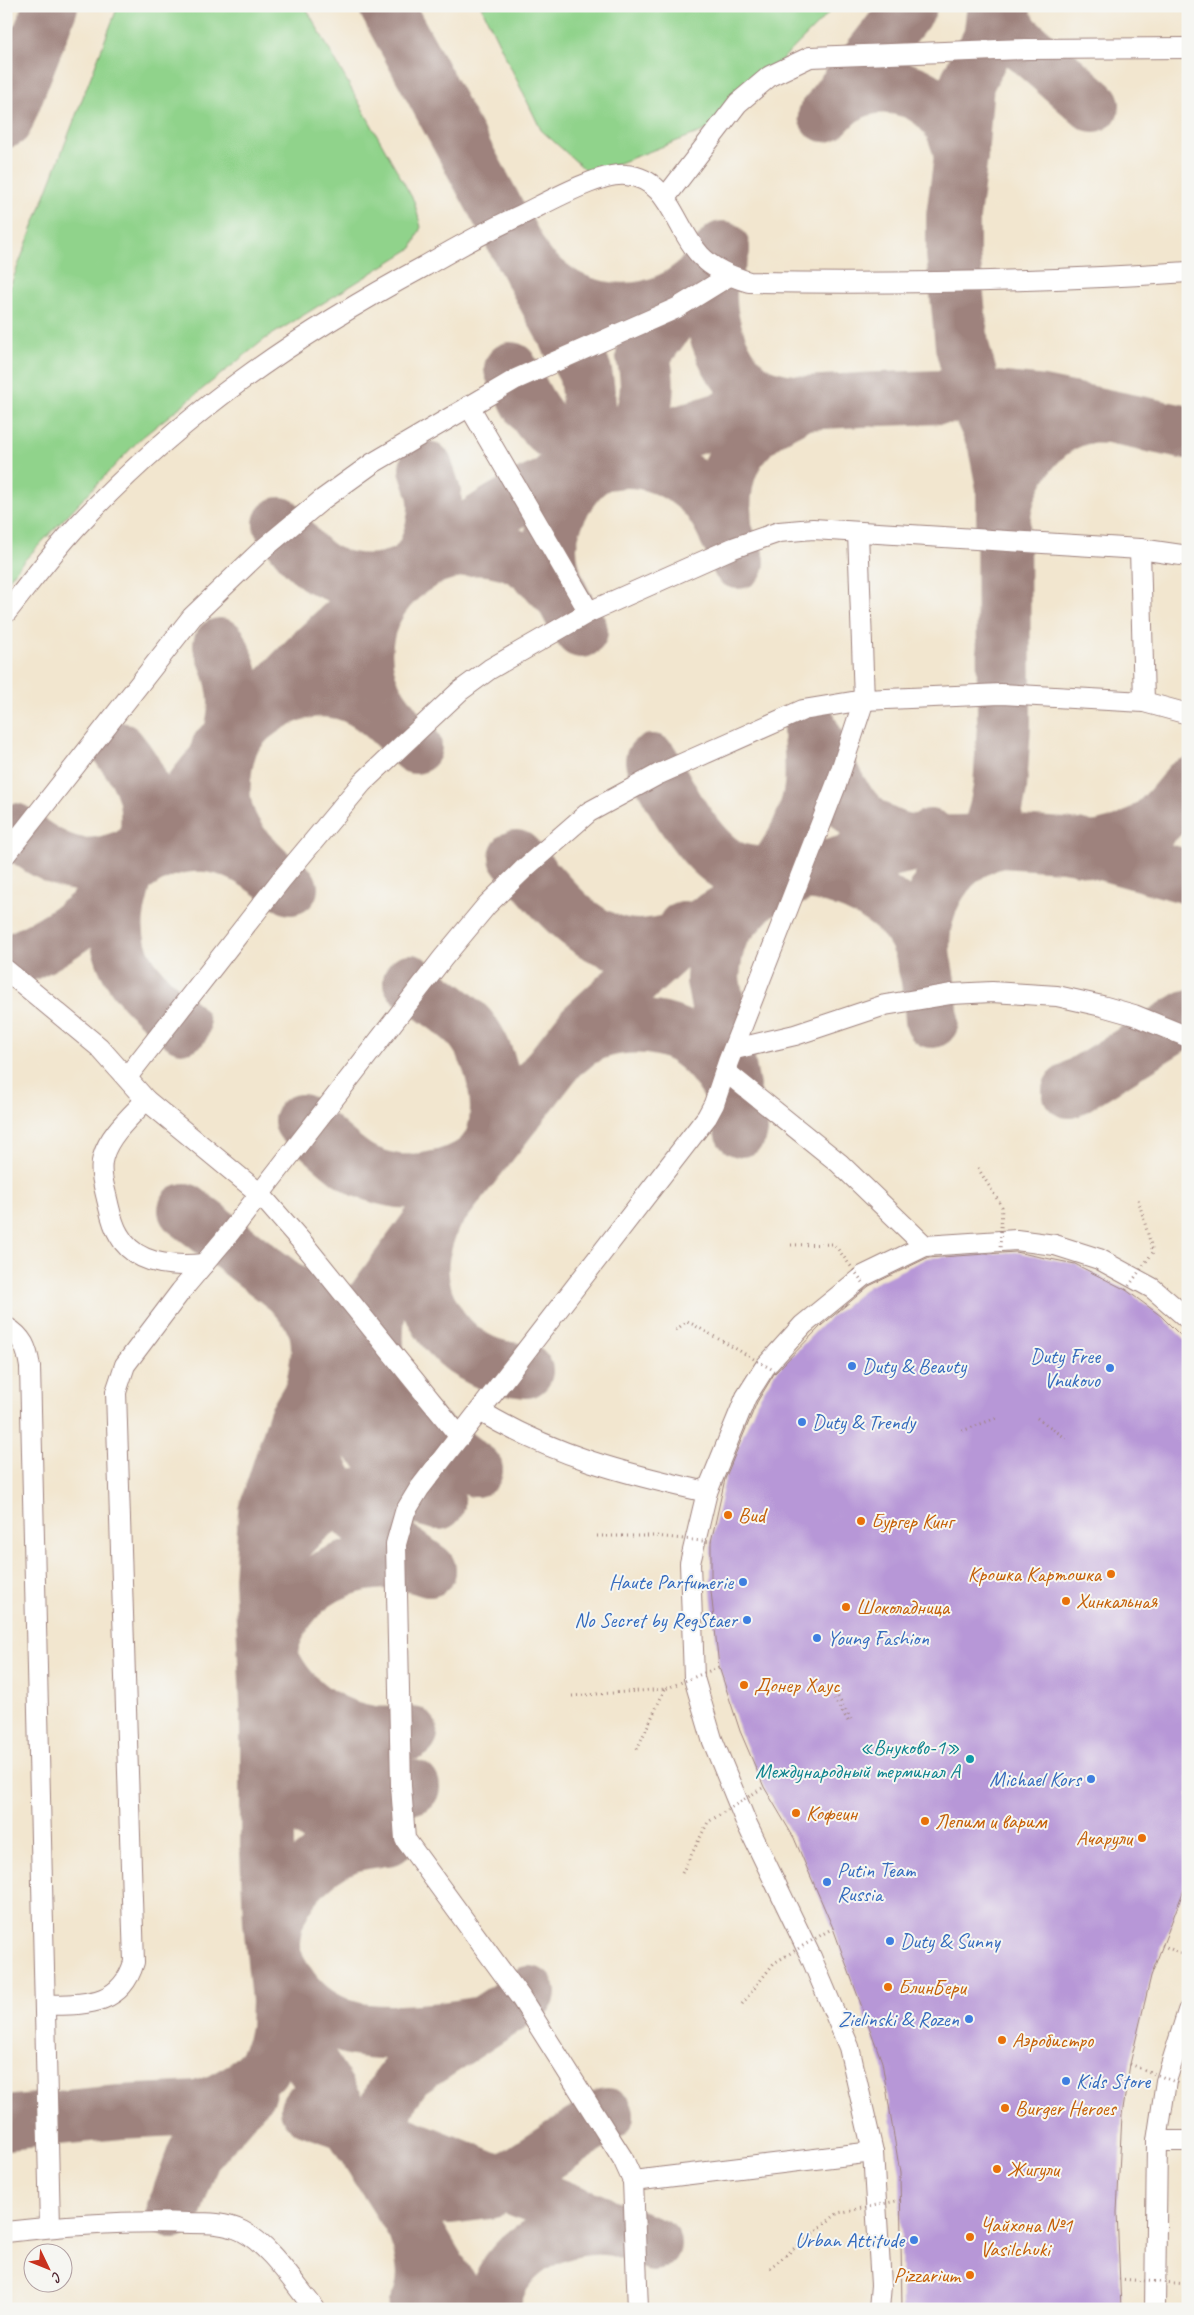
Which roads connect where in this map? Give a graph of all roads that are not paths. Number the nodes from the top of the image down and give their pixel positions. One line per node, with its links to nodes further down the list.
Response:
1 (1188, 48): 2 (lane)
2 (666, 198): 4 (lane); 10 (lane)
3 (1188, 272): 4 (lane)
4 (729, 276): 5 (lane)
5 (469, 406): 9 (lane); 14 (lane)
6 (858, 532): 7 (lane); 9 (lane); 11 (lane)
7 (1140, 549): 8 (lane); 12 (lane)
8 (1188, 556)
9 (589, 612): 19 (lane)
10 (6, 613)
11 (864, 700): 12 (lane); 17 (lane); 21 (lane)
12 (1144, 702): 13 (lane)
13 (1188, 714)
14 (6, 854)
15 (6, 970): 19 (lane)
16 (1188, 1037): 17 (lane)
17 (735, 1049): 18 (lane)
18 (725, 1071): 22 (lane); 26 (lane)
19 (127, 1077): 20 (lane)
20 (146, 1100): 21 (lane); 23 (lane)
21 (259, 1193): 23 (lane); 27 (lane)
22 (925, 1246): 24 (lane); 28 (lane)
23 (204, 1264): 29 (lane)
24 (1188, 1319)
25 (6, 1327): 29 (lane)
26 (480, 1411): 27 (lane); 28 (lane)
27 (460, 1436): 34 (lane)
28 (707, 1492): 33 (lane)
29 (46, 2005): 35 (lane)
30 (1188, 2011): 31 (lane)
31 (1156, 2141): 32 (lane); 40 (lane)
32 (1188, 2141)
33 (873, 2152): 34 (lane); 39 (lane)
34 (633, 2181): 38 (lane)
35 (50, 2227): 36 (lane); 37 (lane)
36 (6, 2232)
37 (315, 2309)
38 (638, 2309)
39 (879, 2309)
40 (1155, 2309)

